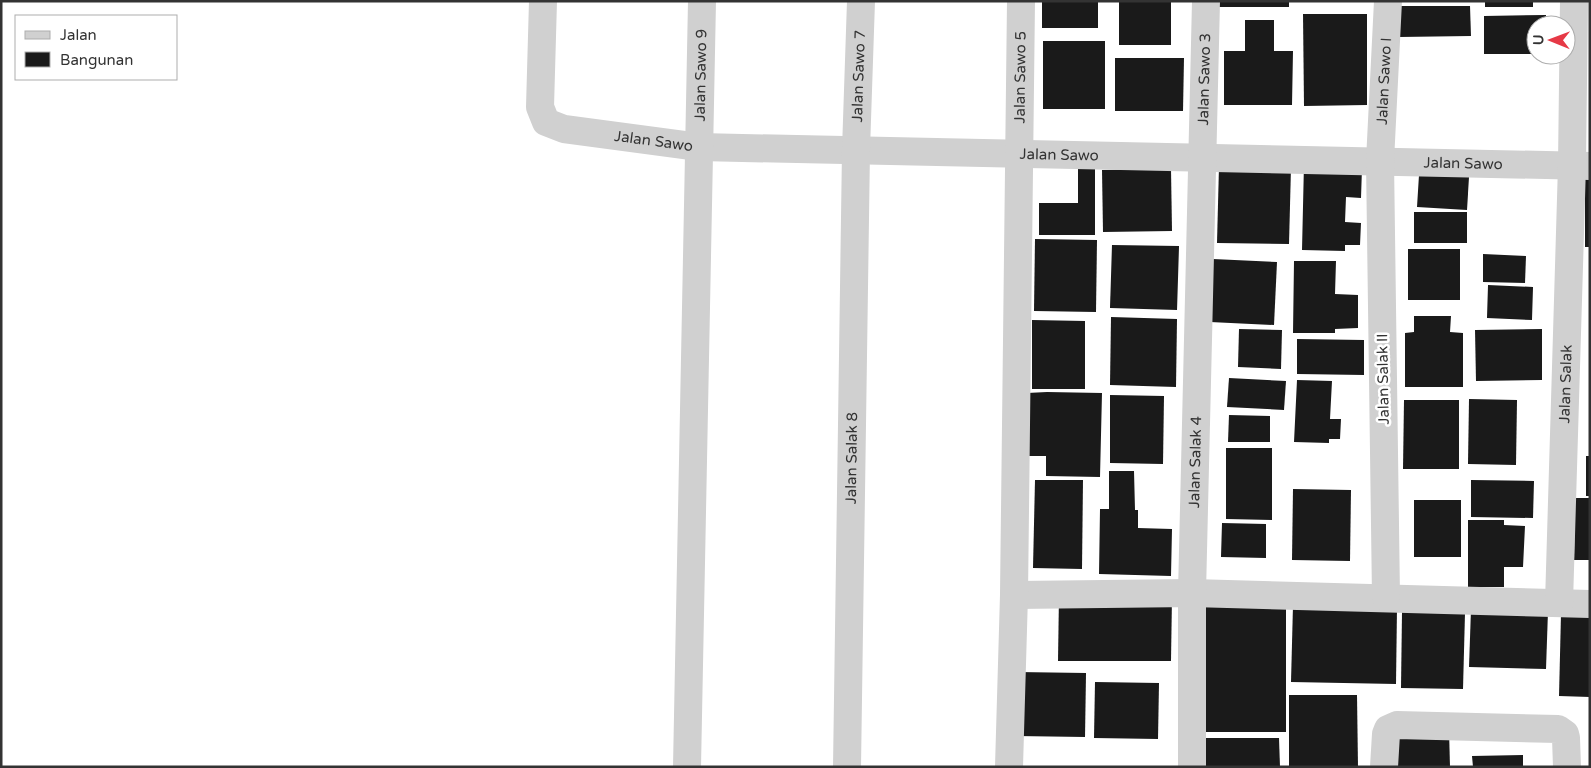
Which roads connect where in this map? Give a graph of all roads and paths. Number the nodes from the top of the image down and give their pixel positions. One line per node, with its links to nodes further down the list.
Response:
1 (543, 1): 8 (street, Jalan Sawo)
2 (702, 1): 8 (street, Jalan Sawo 9)
3 (861, 1): 9 (street, Jalan Sawo 7)
4 (1022, 1): 10 (street, Jalan Sawo 5)
5 (1206, 1): 11 (street, Jalan Sawo 3)
6 (1388, 1): 12 (street, Jalan Sawo I)
7 (1574, 1): 13 (street, Jalan Salak)
8 (699, 147): 9 (street, Jalan Sawo); 19 (street, Jalan Sawo 9)
9 (856, 150): 10 (street, Jalan Sawo); 20 (street, Jalan Salak 8)
10 (1020, 153): 11 (street, Jalan Sawo); 15 (street, Jalan Sawo 5)
11 (1202, 158): 12 (street, Jalan Sawo); 14 (street, Jalan Salak 4)
12 (1380, 161): 13 (street, Jalan Sawo); 16 (street, Jalan Salak II)
13 (1581, 165): 17 (street, Jalan Salak)
14 (1192, 593): 15 (street); 16 (street); 22 (street, Jalan Salak 4)
15 (1014, 595): 21 (street, Jalan Sawo 5)
16 (1386, 598): 17 (street)
17 (1558, 603): 18 (street)
18 (1590, 604)
19 (687, 767)
20 (847, 767)
21 (1009, 767)
22 (1192, 767)
23 (1384, 767): 24 (street)
24 (1567, 767)

